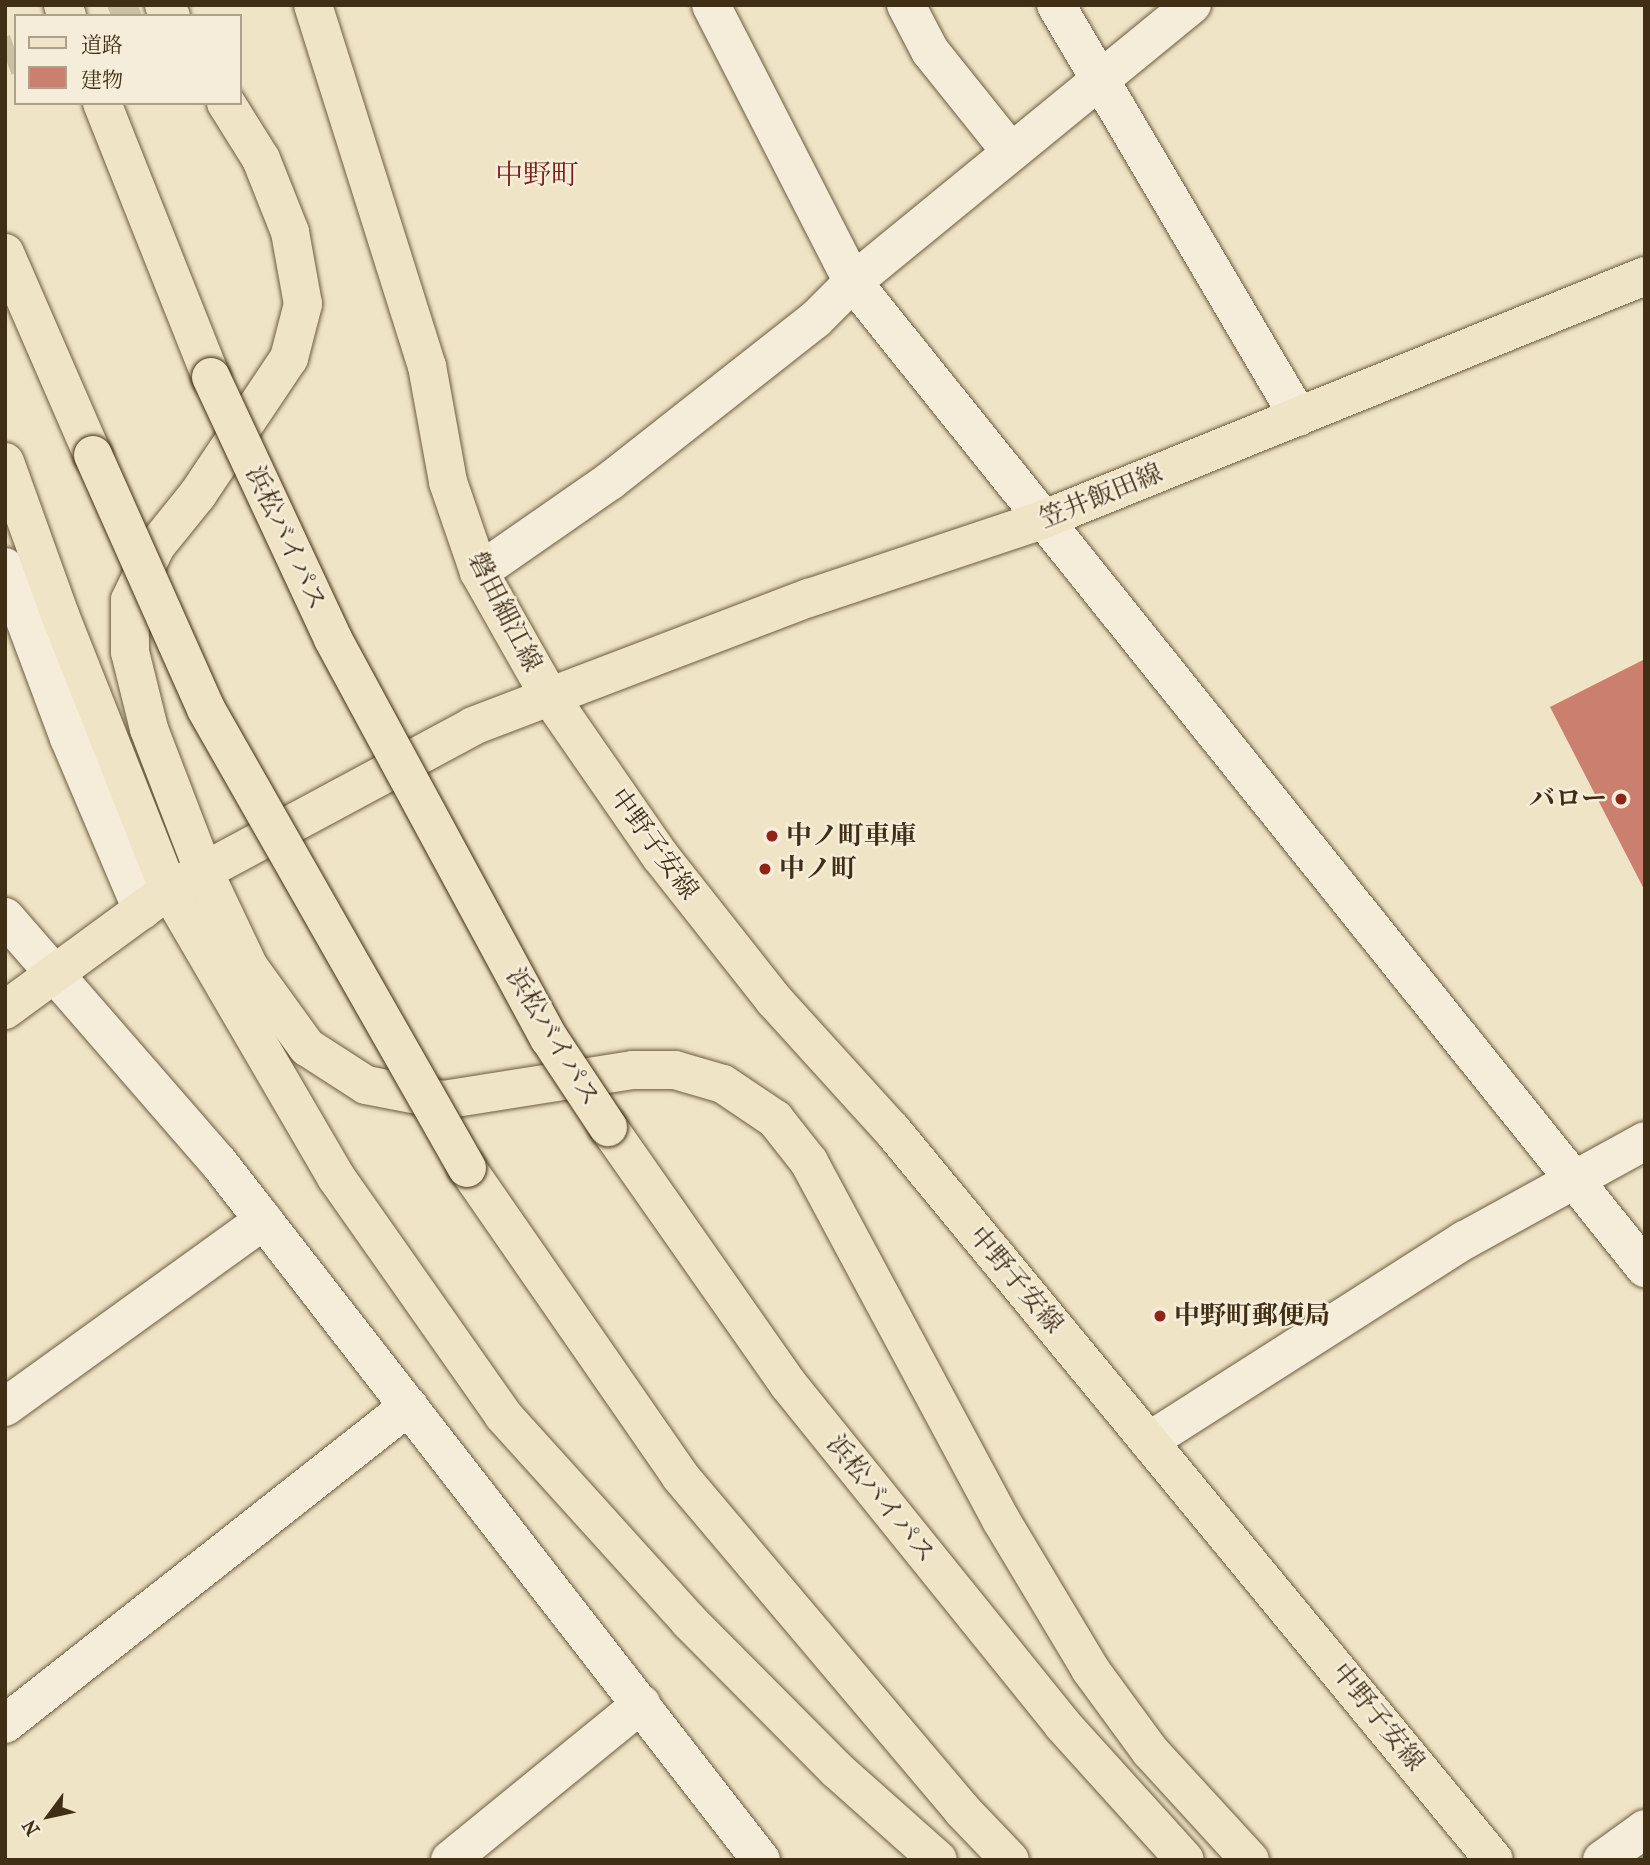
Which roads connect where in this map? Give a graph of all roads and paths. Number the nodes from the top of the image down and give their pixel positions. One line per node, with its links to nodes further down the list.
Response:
1 (313, 5): 17 (main road, 磐田細江線)
2 (711, 5): 12 (street)
3 (906, 5): 9 (street)
4 (1056, 5): 6 (street)
5 (1192, 5): 6 (street)
6 (1099, 80): 9 (street); 13 (street)
7 (103, 105): 38 (main road, 浜松バイパス, bridge)
8 (227, 105): 19 (main road)
9 (1011, 152): 12 (street)
10 (5, 253): 37 (main road, bridge)
11 (1645, 276): 13 (main road, 笠井飯田線)
12 (853, 282): 15 (street); 17 (street)
13 (1299, 417): 15 (main road, 笠井飯田線)
14 (5, 462): 20 (main road)
15 (1042, 520): 18 (main road, 笠井飯田線); 25 (street)
16 (5, 567): 20 (street)
17 (479, 572): 18 (main road, 磐田細江線)
18 (548, 694): 19 (main road, 磐田細江線); 30 (main road, 中野子安線)
19 (203, 870): 20 (main road, 磐田細江線); 39 (main road)
20 (156, 900): 22 (main road, 磐田細江線); 36 (main road)
21 (5, 918): 22 (street)
22 (51, 975): 23 (main road, 磐田細江線); 26 (street)
23 (5, 1010)
24 (1645, 1141): 25 (street)
25 (1572, 1178): 27 (street); 30 (street)
26 (264, 1220): 28 (street); 29 (street)
27 (1645, 1268)
28 (5, 1406)
29 (410, 1406): 31 (street); 32 (street)
30 (1149, 1441): 40 (main road, 中野子安線)
31 (641, 1704): 34 (street); 35 (street)
32 (5, 1724)
33 (1645, 1829): 41 (street)
34 (450, 1860)
35 (761, 1860)
36 (938, 1860)
37 (1010, 1860)
38 (1185, 1860)
39 (1250, 1860)
40 (1494, 1860)
41 (1602, 1860)

